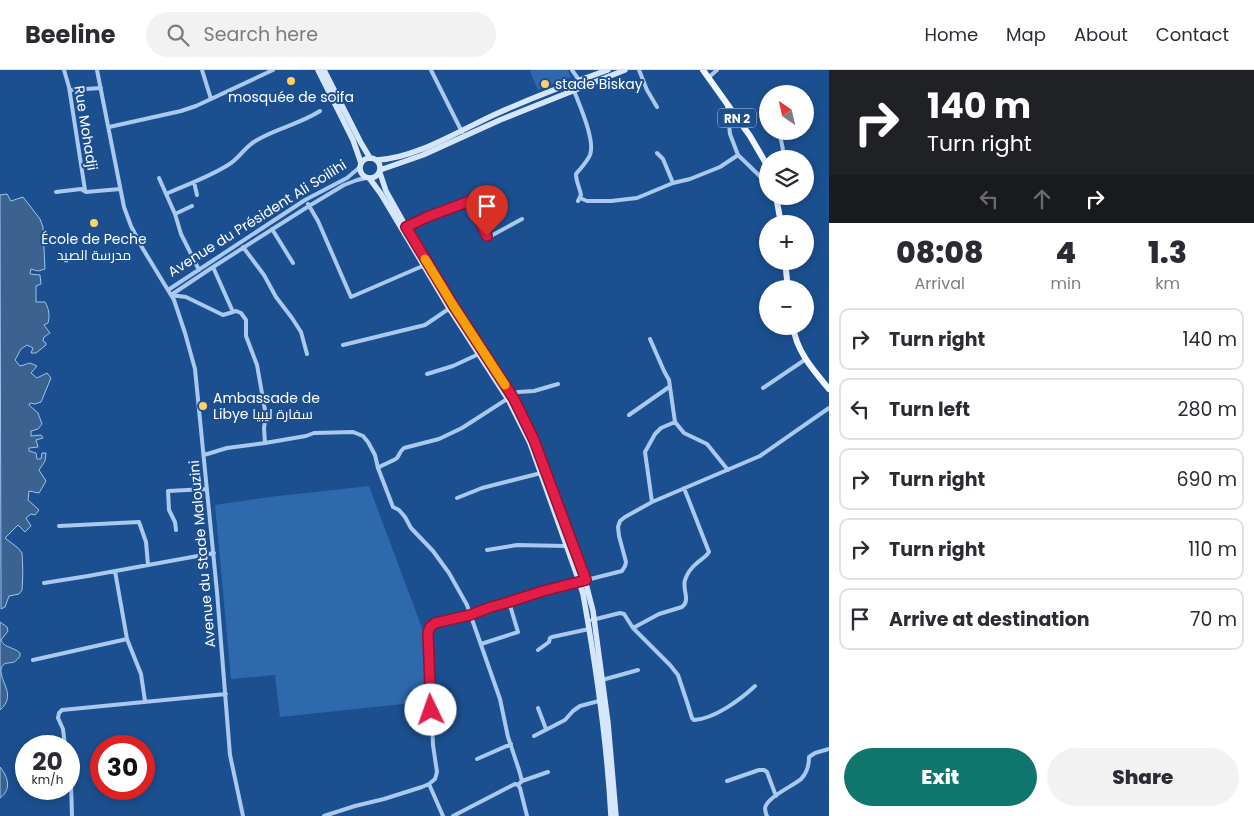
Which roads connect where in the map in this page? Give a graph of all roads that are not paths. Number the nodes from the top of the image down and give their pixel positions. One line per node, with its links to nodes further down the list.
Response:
1 (64, 70): 18 (street, Rue Mohadji)
2 (98, 70): 17 (street, Avenue du Stade Malouzini)
3 (202, 70): 20 (street)
4 (273, 70): 20 (street)
5 (318, 70): 31 (main road)
6 (324, 70): 29 (main road)
7 (431, 70): 25 (street)
8 (572, 70): 16 (street)
9 (625, 70): 13 (main road)
10 (640, 70): 22 (street)
11 (703, 70): 14 (main road, RN 2)
12 (717, 70): 14 (street)
13 (607, 72): 16 (main road)
14 (708, 78): 21 (main road, RN 2)
15 (571, 83): 16 (main road); 19 (street); 25 (main road)
16 (580, 84): 19 (main road)
17 (101, 88): 18 (street); 24 (street, Avenue du Stade Malouzini)
18 (70, 90): 39 (street, Rue Mohadji)
19 (573, 90): 25 (main road); 37 (street)
20 (211, 99): 24 (street)
21 (726, 104): 26 (main road, RN 2); 28 (street)
22 (657, 107)
23 (320, 111): 36 (street)
24 (109, 127): 38 (street, Avenue du Stade Malouzini)
25 (463, 133): 30 (main road); 32 (main road)
26 (759, 152)
27 (657, 153): 37 (street)
28 (738, 155): 33 (street); 37 (street)
29 (370, 158): 30 (main road); 31 (main road)
30 (377, 160): 32 (main road)
31 (361, 165): 35 (main road); 43 (street, Avenue du Président Ali Soilihi)
32 (380, 171): 35 (main road); 48 (main road)
33 (759, 175)
34 (159, 178): 41 (street)
35 (368, 178): 45 (street, Avenue du Président Ali Soilihi); 52 (main road)
36 (194, 182): 41 (street); 42 (street)
37 (673, 183)
38 (120, 189): 39 (street); 55 (street, Avenue du Stade Malouzini)
39 (85, 190): 40 (street)
40 (56, 192)
41 (166, 194): 46 (street)
42 (197, 195)
43 (305, 200): 45 (street); 54 (street, Avenue du Président Ali Soilihi)
44 (192, 206): 46 (street)
45 (309, 206): 49 (street, Avenue du Président Ali Soilihi); 52 (street)
46 (175, 214): 54 (street)
47 (522, 219): 48 (street)
48 (406, 227): 52 (main road)
49 (272, 229): 50 (street, Avenue du Président Ali Soilihi); 51 (street)
50 (243, 247): 53 (street, Avenue du Président Ali Soilihi); 62 (street)
51 (293, 263)
52 (426, 265): 56 (main road)
53 (213, 267): 55 (street, Avenue du Président Ali Soilihi); 57 (street)
54 (199, 270): 55 (street, Avenue du Président Ali Soilihi)
55 (170, 293): 57 (street); 74 (street, Avenue du Stade Malouzini)
56 (451, 307): 60 (street); 61 (main road)
57 (233, 312): 73 (street)
58 (794, 335): 63 (main road)
59 (650, 339): 66 (street)
60 (343, 345)
61 (481, 353): 64 (street); 69 (main road)
62 (307, 354)
63 (806, 359): 67 (street); 68 (main road)
64 (427, 374)
65 (558, 384): 69 (street)
66 (670, 386): 71 (street); 72 (street)
67 (763, 388)
68 (829, 389)
69 (510, 397): 75 (street); 77 (main road)
70 (829, 408): 76 (street)
71 (629, 416)
72 (675, 422): 76 (street); 81 (street)
73 (265, 443): 74 (street); 75 (street)
74 (204, 455): 79 (street, Avenue du Stade Malouzini)
75 (378, 468): 92 (street)
76 (728, 470): 78 (street)
77 (543, 473): 80 (street); 84 (main road); 89 (main road)
78 (684, 488): 81 (street); 95 (street)
79 (207, 489): 83 (street); 86 (street, Avenue du Stade Malouzini)
80 (457, 498)
81 (652, 502): 89 (street)
82 (59, 526): 87 (street)
83 (176, 530)
84 (566, 546): 85 (street); 89 (main road)
85 (487, 550)
86 (214, 553): 87 (street); 104 (street, Avenue du Stade Malouzini)
87 (148, 565): 88 (street)
88 (115, 571): 90 (street); 97 (street)
89 (582, 580): 91 (street); 93 (main road); 94 (main road)
90 (44, 582)
91 (509, 602): 92 (street); 98 (street)
92 (470, 615): 98 (street); 117 (street)
93 (595, 620): 94 (street); 95 (street); 102 (main road)
94 (588, 621): 96 (main road)
95 (633, 628): 103 (street)
96 (589, 629): 99 (street); 102 (main road)
97 (127, 639): 100 (street); 105 (street)
98 (481, 644): 111 (street)
99 (538, 650)
100 (33, 660)
101 (638, 670): 102 (street)
102 (600, 681): 106 (main road); 128 (main road)
103 (754, 686)
104 (226, 694): 105 (street); 122 (street, Avenue du Stade Malouzini)
105 (145, 701): 109 (street)
106 (599, 701): 108 (street); 127 (main road)
107 (538, 708): 108 (street)
108 (546, 729): 110 (street)
109 (63, 735)
110 (534, 736)
111 (511, 744): 113 (street); 115 (street)
112 (829, 749): 119 (street)
113 (477, 759)
114 (548, 772): 115 (street)
115 (522, 781): 118 (street)
116 (727, 781): 119 (street)
117 (429, 784): 123 (street); 124 (street)
118 (518, 785): 125 (street); 126 (street)
119 (776, 796): 129 (street)
120 (72, 800): 121 (street)
121 (72, 816)
122 (244, 816)
123 (324, 816)
124 (443, 816)
125 (453, 816)
126 (527, 816)
127 (611, 816)
128 (616, 816)
129 (767, 816)

